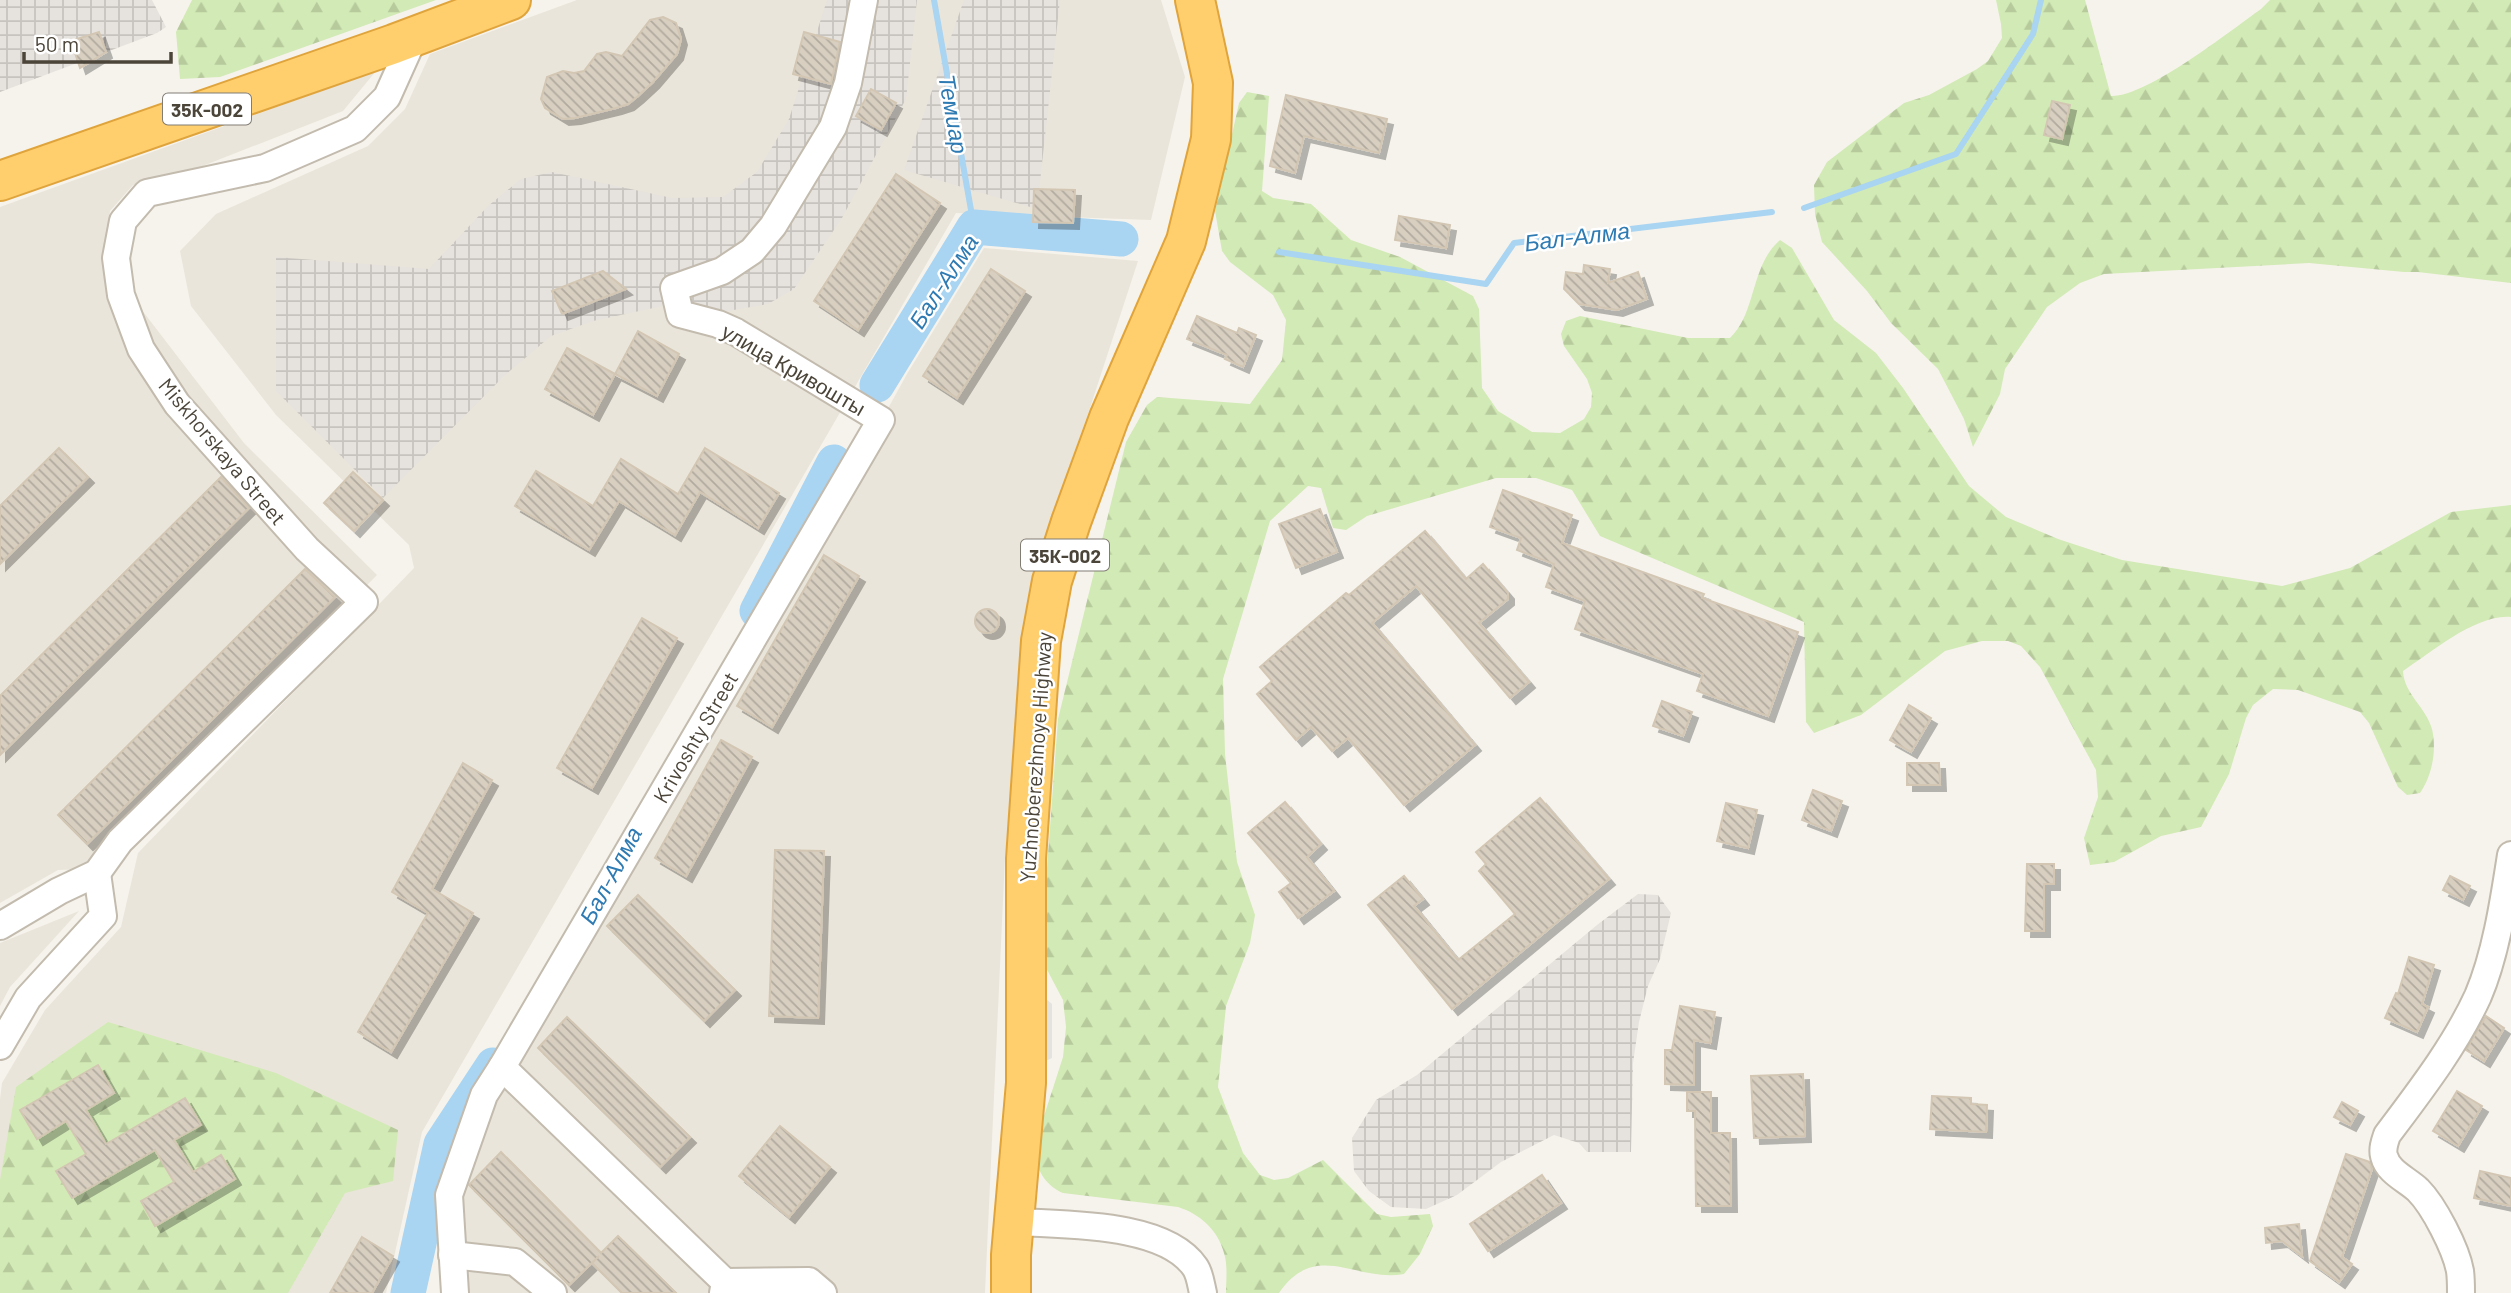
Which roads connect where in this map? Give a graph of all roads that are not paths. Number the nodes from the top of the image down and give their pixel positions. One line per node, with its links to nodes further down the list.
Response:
1 (467, 0): 6 (highway)
2 (511, 0): 6 (highway)
3 (864, 0): 13 (street, Krivoshty Street)
4 (1195, 0): 14 (highway, Yuzhnoberezhnoye Highway / 35К-002)
5 (1200, 0): 14 (highway, Yuzhnoberezhnoye Highway / 35К-002)
6 (412, 27): 7 (highway, 35К-002); 8 (highway, 35К-002); 10 (street, Miskhorskaya Street)
7 (0, 163)
8 (0, 181)
9 (2511, 856): 22 (street)
10 (97, 873): 11 (street); 12 (street)
11 (0, 926)
12 (0, 1046)
13 (502, 1067): 15 (street, Krivoshty Street); 17 (street)
14 (1023, 1144): 16 (highway, Yuzhnoberezhnoye Highway)
15 (452, 1255): 18 (street, Krivoshty Street); 19 (street)
16 (1022, 1259): 21 (street)
17 (724, 1287): 20 (street)
18 (454, 1293)
19 (553, 1293)
20 (823, 1293)
21 (1203, 1293)
22 (2461, 1293)

